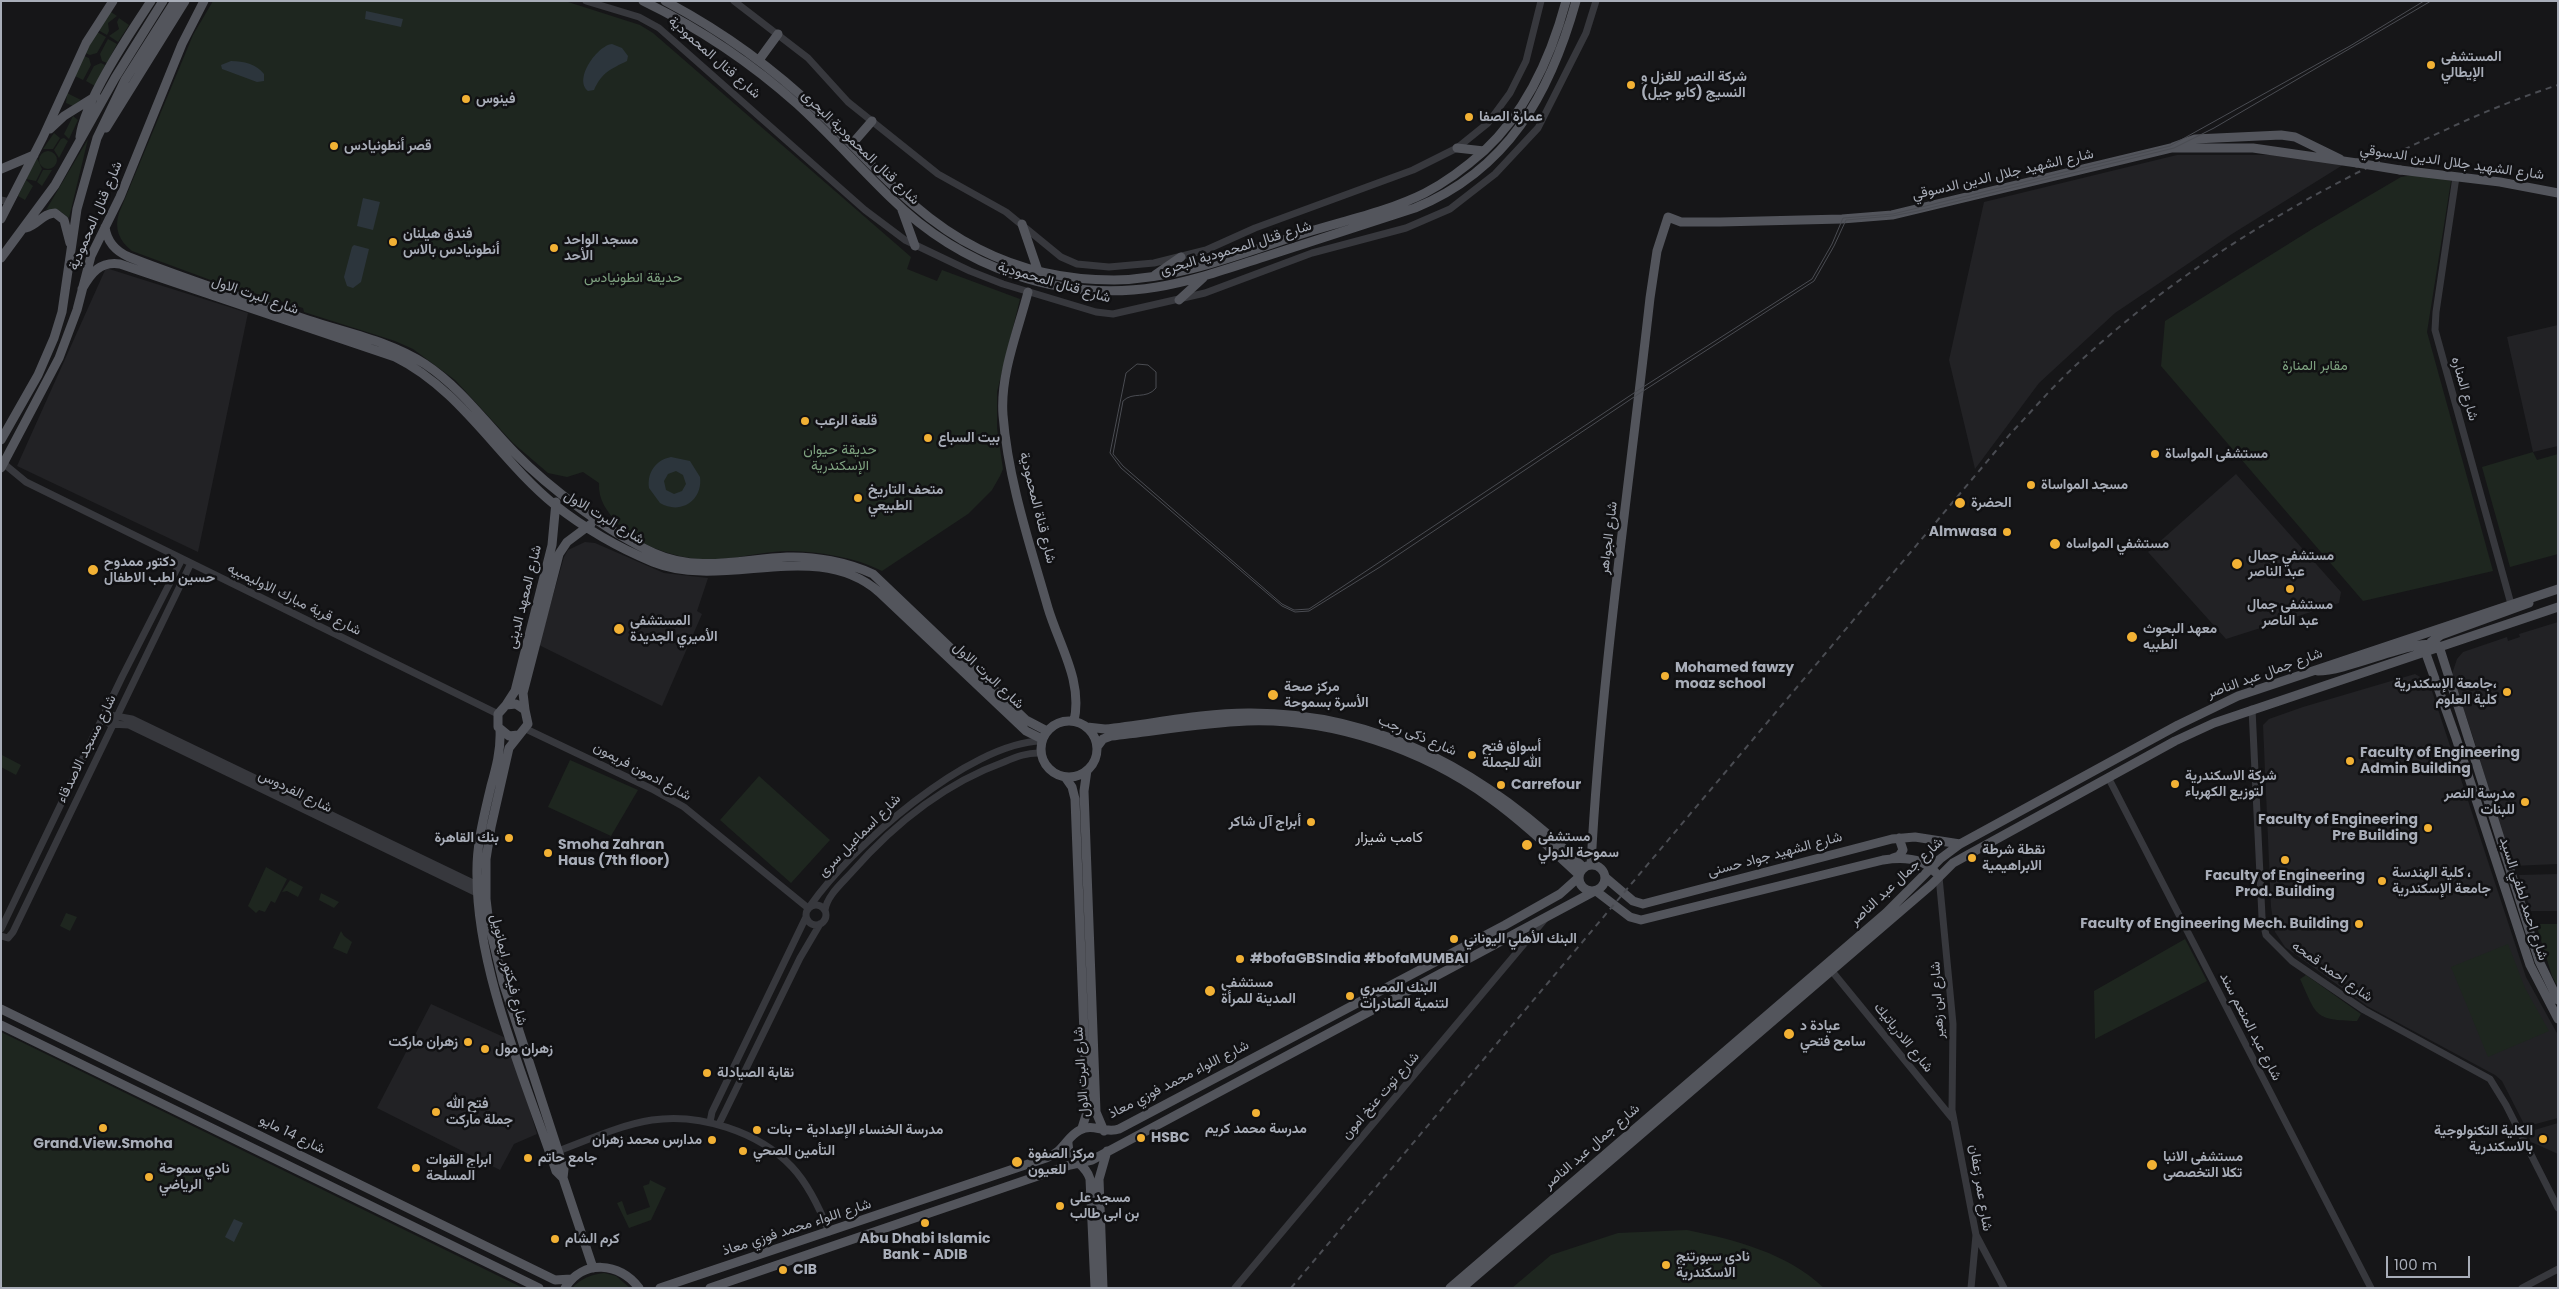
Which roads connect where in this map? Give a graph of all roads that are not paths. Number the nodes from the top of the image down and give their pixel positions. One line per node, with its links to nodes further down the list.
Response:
1 (113, 1): 19 (main road)
2 (151, 1): 17 (main road)
3 (185, 1): 20 (main road)
4 (204, 1): 36 (main road, شارع قنال المحمودية)
5 (586, 1): 38 (street, شارع قنال المحمودية)
6 (643, 1): 32 (main road, شارع قنال المحمودية البحرى)
7 (665, 1): 16 (main road, شارع قنال المحمودية البحرى)
8 (734, 1): 15 (street, شارع قنال المحمودية)
9 (1541, 1): 23 (street, شارع قنال المحمودية)
10 (1566, 1): 25 (main road, شارع قنال المحمودية البحرى)
11 (1576, 1): 43 (main road, شارع قنال المحمودية البحرى)
12 (1596, 1): 48 (street, شارع قنال المحمودية)
13 (162, 2): 21 (main road)
14 (173, 5): 20 (main road)
15 (778, 34): 16 (main road); 18 (street, شارع قنال المحمودية)
16 (759, 60): 22 (main road, شارع قنال المحمودية البحرى)
17 (96, 96): 19 (main road); 21 (main road)
18 (872, 121): 22 (main road); 35 (street, شارع قنال المحمودية)
19 (43, 137): 26 (main road)
20 (97, 138): 39 (main road, شارع قنال المحمودية)
21 (79, 143): 37 (main road)
22 (852, 144): 42 (main road, شارع قنال المحمودية البحرى)
23 (1457, 148): 25 (main road); 40 (street, شارع قنال المحمودية)
24 (2170, 148): 27 (main road, شارع الشهيد جلال الدين الدسوقي); 27 (main road, شارع الشهيد جلال الدين الدسوقي); 33 (main road, شارع الشهيد جلال الدين الدسوقي)
25 (1484, 151): 44 (main road, شارع قنال المحمودية البحرى)
26 (34, 154): 28 (main road); 31 (main road)
27 (2343, 160): 29 (main road, شارع الشهيد جلال الدين الدسوقي, bridge)
28 (1, 169)
29 (2456, 177): 30 (main road, شارع الشهيد جلال الدين الدسوقي); 62 (street, شارع المناره)
30 (2558, 192)
31 (6, 201): 34 (main road)
32 (901, 208): 38 (main road); 43 (main road, شارع قنال المحمودية البحرى)
33 (1668, 217): 95 (main road, شارع الجواهر)
34 (1, 219)
35 (1022, 224): 40 (street, شارع قنال المحمودية); 42 (main road)
36 (105, 227): 45 (main road, شارع قنال المحمودية); 47 (main road, شارع البرت الاول)
37 (25, 228): 39 (main road); 41 (main road)
38 (915, 246): 46 (street, شارع قنال المحمودية)
39 (71, 248): 50 (main road, شارع قنال المحمودية)
40 (1181, 257): 44 (main road)
41 (1, 258)
42 (1038, 271): 44 (main road, شارع قنال المحمودية البحرى)
43 (1205, 276): 48 (main road)
44 (1153, 277)
45 (82, 289): 47 (main road, شارع البرت الاول); 51 (main road, شارع قنال المحمودية)
46 (1028, 292): 48 (street, شارع قنال المحمودية); 74 (main road, شارع قناة المحمودية)
47 (227, 297): 49 (main road, شارع البرت الاول)
48 (1179, 300)
49 (344, 335): 52 (main road, شارع البرت الاول); 53 (main road, شارع البرت الاول)
50 (1, 440)
51 (2, 465): 58 (street, شارع قرية مبارك الاوليمبيه)
52 (561, 493): 53 (main road); 54 (main road, شارع البرت الاول)
53 (554, 504): 55 (main road, شارع البرت الاول); 56 (main road, شارع المعهد الدينى)
54 (598, 519): 55 (main road, شارع المعهد الدينى); 80 (main road, شارع البرت الاول)
55 (587, 527): 57 (main road, شارع المعهد الدينى); 80 (main road, شارع البرت الاول)
56 (553, 534): 57 (main road); 68 (main road, شارع المعهد الدينى)
57 (567, 542): 70 (main road, شارع المعهد الدينى)
58 (182, 559): 59 (street, شارع قرية مبارك الاوليمبيه); 73 (street, شارع مسجد الاصدقاء)
59 (191, 563): 71 (street, شارع قرية مبارك الاوليمبيه); 72 (street, شارع مسجد الاصدقاء)
60 (2558, 589): 61 (main road, شارع جمال عبد الناصر)
61 (2540, 594): 62 (main road, شارع جمال عبد الناصر); 65 (main road)
62 (2511, 604): 66 (main road, شارع جمال عبد الناصر)
63 (2558, 607): 64 (main road, شارع جمال عبد الناصر)
64 (2439, 646): 65 (main road, شارع جمال عبد الناصر); 114 (main road, شارع احمد لطفي السيد)
65 (2427, 647): 66 (main road); 69 (main road, شارع جمال عبد الناصر); 116 (main road, شارع احمد لطفي السيد)
66 (2308, 671): 67 (main road, شارع جمال عبد الناصر)
67 (2255, 689): 69 (main road); 90 (main road, شارع جمال عبد الناصر)
68 (506, 705): 70 (main road); 71 (main road)
69 (2256, 708): 86 (main road, شارع جمال عبد الناصر); 135 (street, شارع احمد قمحه)
70 (525, 710): 77 (main road)
71 (498, 714): 78 (main road)
72 (117, 715): 73 (street, شارع الفردوس); 75 (street, شارع مسجد الاصدقاء); 102 (street, شارع الفردوس)
73 (103, 716): 75 (street, شارع الفردوس); 111 (street, شارع مسجد الاصدقاء)
74 (1074, 721): 76 (main road); 80 (main road)
75 (113, 724): 102 (street, شارع الفردوس); 112 (street, شارع مسجد الاصدقاء)
76 (1087, 727): 81 (main road); 84 (main road, شارع ذكى رجب)
77 (526, 728): 79 (main road); 106 (street, شارع ادمون فريمون)
78 (500, 730): 79 (main road); 96 (main road, شارع فيكتور ايمانويل)
79 (518, 735): 96 (main road, شارع فيكتور ايمانويل)
80 (1044, 737): 82 (main road); 87 (street, شارع اسماعيل سرى)
81 (1097, 746): 83 (main road); 84 (main road, شارع ذكى رجب)
82 (1041, 752): 85 (main road); 88 (street, شارع اسماعيل سرى)
83 (1087, 770): 85 (main road); 104 (main road, شارع البرت الاول)
84 (1462, 775): 95 (main road, شارع ذكى رجب)
85 (1065, 776): 104 (main road, شارع البرت الاول)
86 (2108, 777): 98 (main road, شارع جمال عبد الناصر); 155 (street, شارع عبد المنعم سند)
87 (902, 810): 88 (street); 91 (street, شارع اسماعيل سرى)
88 (908, 816): 93 (street, شارع اسماعيل سرى)
89 (1899, 838): 90 (main road, شارع الشهيد جواد حسنى); 92 (main road); 99 (main road, شارع الشهيد جواد حسنى)
90 (1960, 844): 94 (main road, شارع جمال عبد الناصر)
91 (855, 854): 93 (street); 97 (street, شارع اسماعيل سرى)
92 (1893, 858): 94 (main road); 105 (main road)
93 (862, 860): 101 (street, شارع اسماعيل سرى)
94 (1932, 868): 98 (main road); 100 (main road, شارع جمال عبد الناصر)
95 (1583, 871): 99 (main road); 105 (main road); 125 (main road, شارع اللواء محمد فوزي معاذ)
96 (481, 874): 102 (main road, شارع فيكتور ايمانويل); 127 (main road, شارع فيكتور ايمانويل)
97 (835, 877): 101 (street); 106 (street, شارع اسماعيل سرى)
98 (1939, 877): 103 (main road, شارع جمال عبد الناصر); 122 (street, شارع ابن زهير)
99 (1606, 878): 105 (main road)
100 (1918, 882): 103 (main road); 136 (main road, شارع جمال عبد الناصر)
101 (843, 883): 107 (street, شارع اسماعيل سرى)
102 (477, 889): 133 (main road, شارع فيكتور ايمانويل)
103 (1925, 889): 113 (main road, شارع جمال عبد الناصر)
104 (1083, 890): 118 (main road, شارع البرت الاول)
105 (1594, 892): 109 (main road, شارع اللواء محمد فوزي معاذ)
106 (809, 907): 107 (street); 108 (street)
107 (825, 910): 110 (street)
108 (806, 917): 110 (street); 119 (street)
109 (1545, 919): 128 (main road, شارع اللواء محمد فوزي معاذ); 150 (street, شارع توت عنخ امون)
110 (820, 924): 120 (street)
111 (1, 929)
112 (1, 936)
113 (1831, 970): 122 (street, شارع الادرياتيك); 136 (main road, شارع جمال عبد الناصر)
114 (2558, 1000)
115 (1, 1009): 132 (main road, شارع 14 مايو)
116 (2558, 1019)
117 (1, 1025): 134 (main road, شارع 14 مايو)
118 (1090, 1071): 124 (main road, شارع البرت الاول); 125 (main road, شارع البرت الاول)
119 (730, 1075): 120 (street); 121 (street)
120 (741, 1080): 123 (street)
121 (710, 1122): 123 (street); 127 (street)
122 (1956, 1122): 138 (street, شارع عمر زعفان)
123 (720, 1124): 137 (street)
124 (1082, 1128): 125 (main road, شارع اللواء محمد فوزي معاذ); 126 (main road, شارع اللواء محمد فوزي معاذ)
125 (1104, 1131)
126 (1068, 1142): 129 (main road, شارع اللواء محمد فوزي معاذ); 130 (main road)
127 (558, 1151): 133 (main road, شارع فيكتور ايمانويل)
128 (1107, 1151): 130 (main road, شارع اللواء محمد فوزي معاذ); 139 (main road)
129 (1046, 1158): 131 (main road); 137 (main road, شارع اللواء محمد فوزي معاذ)
130 (1079, 1162): 131 (main road, شارع اللواء محمد فوزي معاذ); 139 (main road)
131 (1051, 1172): 147 (main road, شارع اللواء محمد فوزي معاذ)
132 (349, 1178): 134 (main road); 142 (main road, شارع 14 مايو)
133 (563, 1178): 140 (main road, شارع فيكتور ايمانويل)
134 (341, 1191): 144 (main road, شارع 14 مايو)
135 (2558, 1208)
136 (1538, 1218): 151 (main road, شارع جمال عبد الناصر); 152 (main road, شارع جمال عبد الناصر)
137 (829, 1232): 143 (main road, شارع اللواء محمد فوزي معاذ)
138 (1976, 1235): 153 (street, شارع عمر زعفان); 154 (street)
139 (1098, 1265): 148 (main road); 149 (main road)
140 (594, 1268): 142 (main road); 146 (main road)
141 (2558, 1269): 156 (street)
142 (571, 1280): 145 (main road)
143 (666, 1287)
144 (538, 1288)
145 (565, 1288)
146 (639, 1288)
147 (710, 1288)
148 (1095, 1288)
149 (1104, 1288)
150 (1235, 1288)
151 (1450, 1288)
152 (1462, 1288)
153 (1971, 1288)
154 (2004, 1288)
155 (2371, 1288)
156 (2522, 1288)

